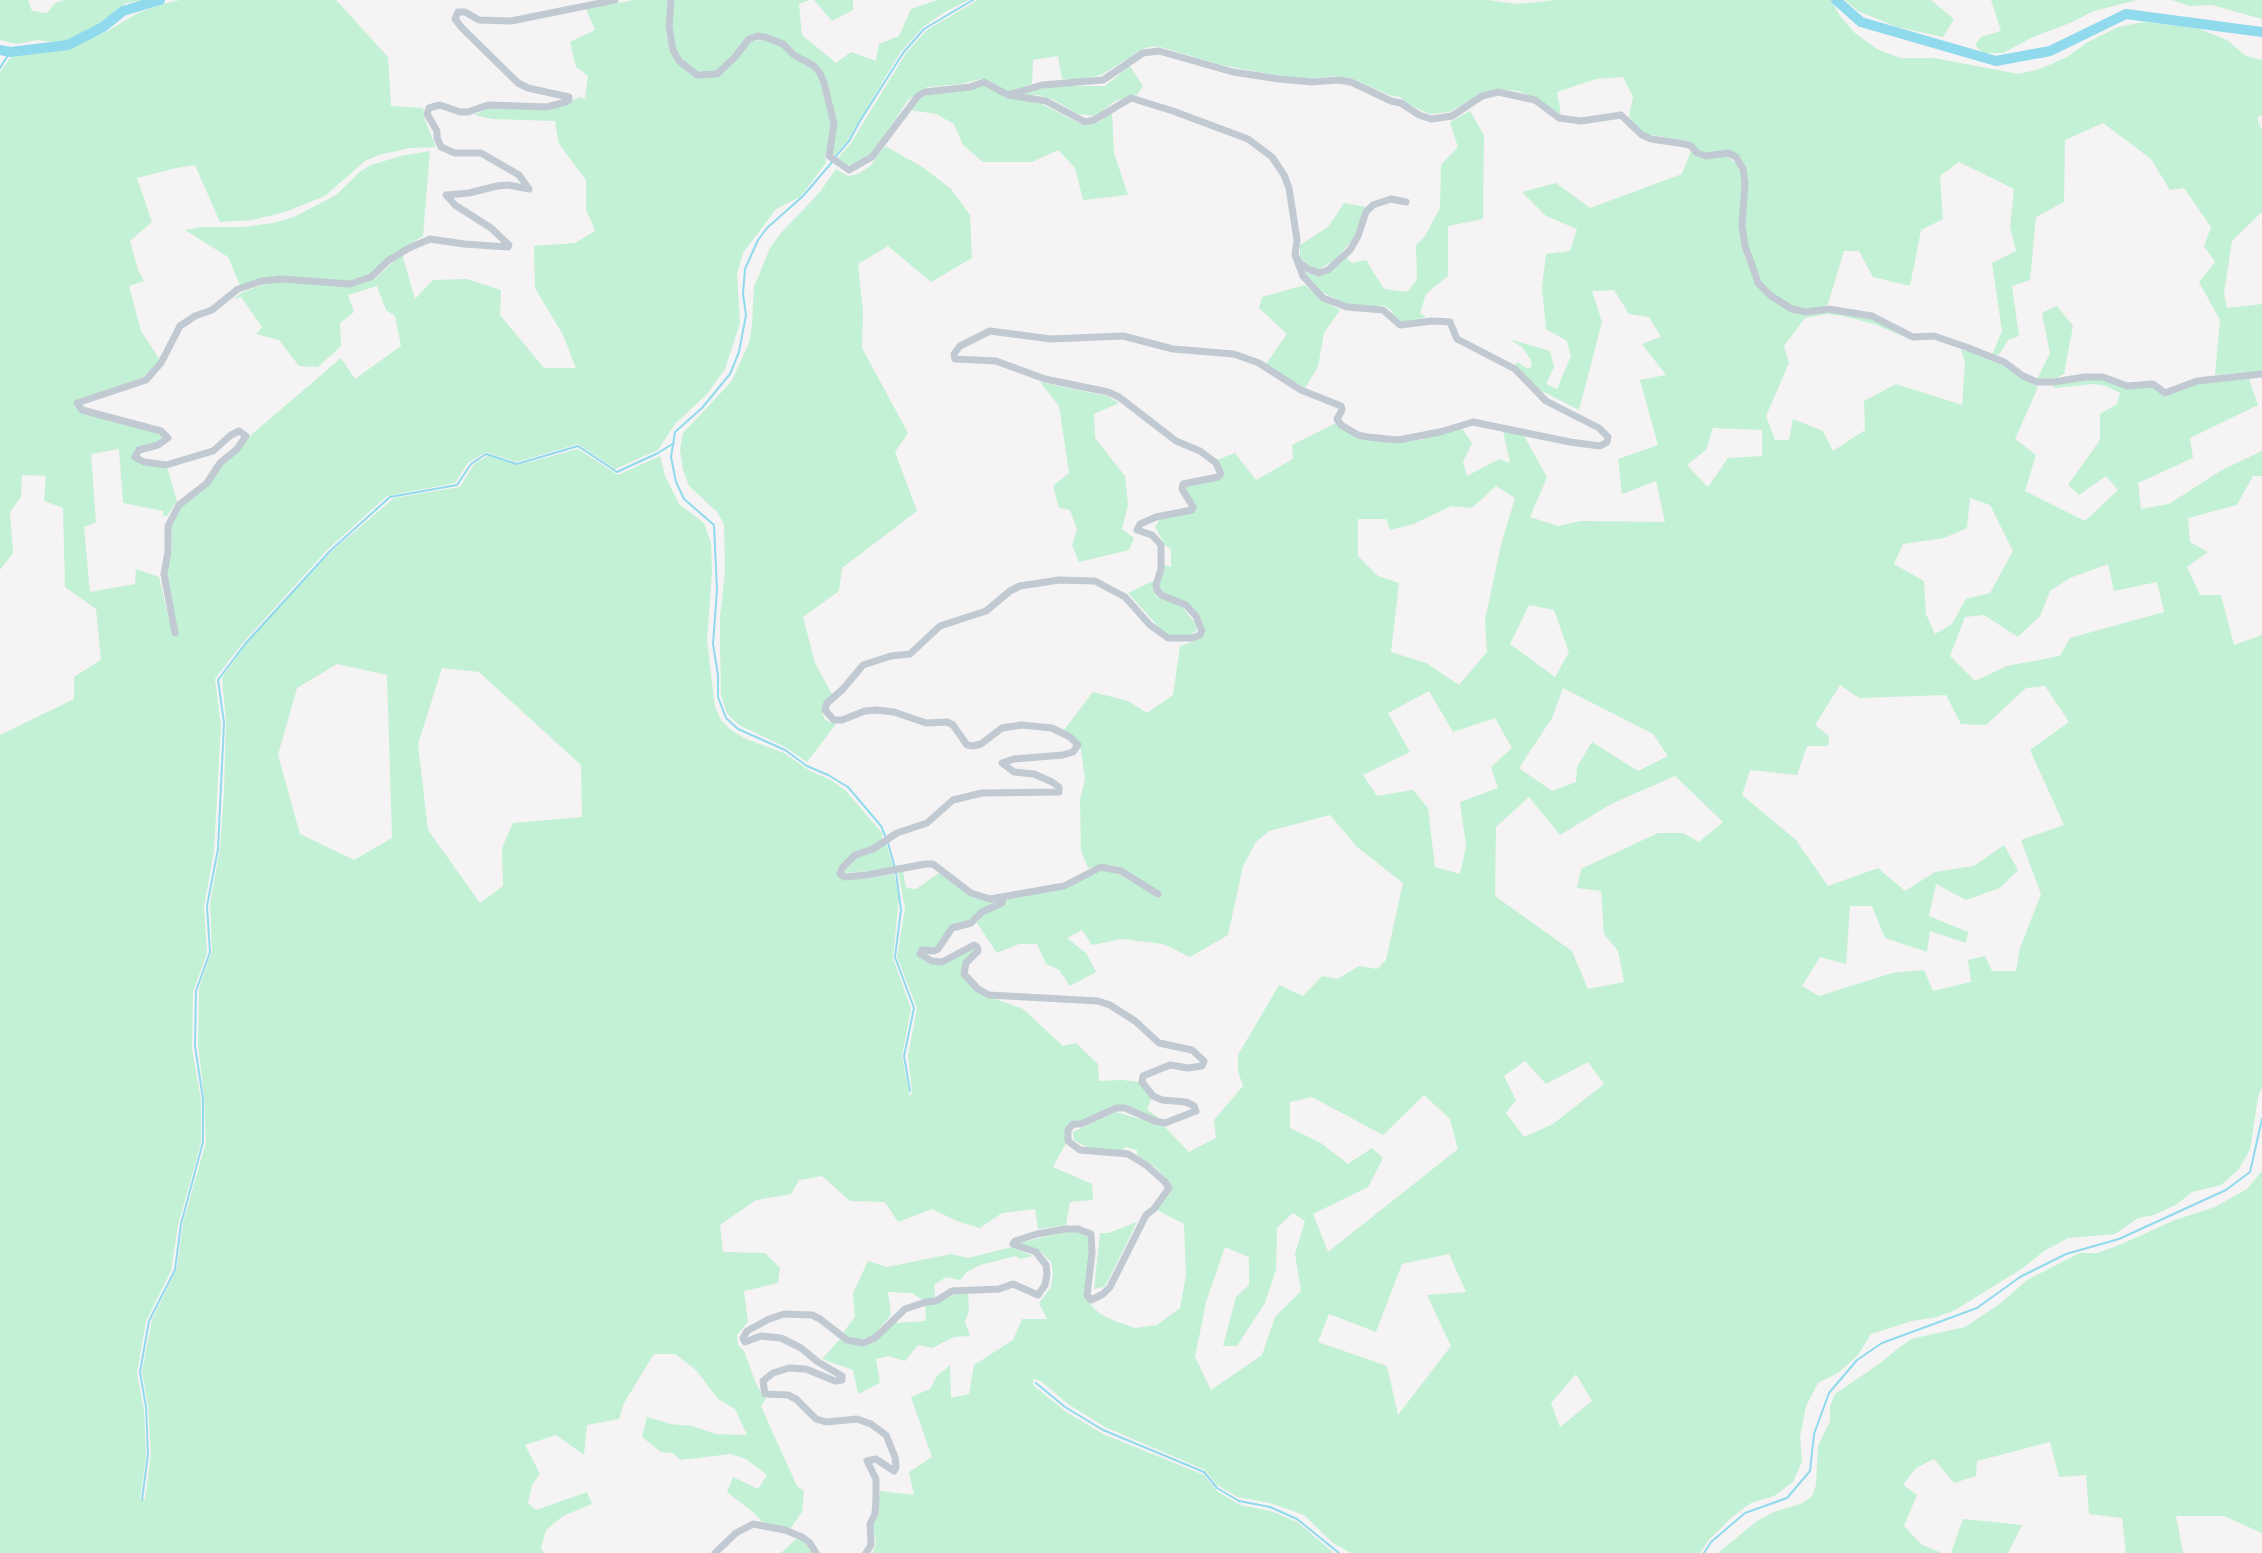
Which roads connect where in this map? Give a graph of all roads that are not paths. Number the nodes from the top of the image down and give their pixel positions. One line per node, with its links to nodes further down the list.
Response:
1 (615, 0): 7 (street)
2 (671, 0): 3 (street)
3 (1007, 94): 5 (street); 6 (street)
4 (1406, 202): 5 (street)
5 (1295, 255): 9 (street)
6 (2262, 374)
7 (175, 633)
8 (1158, 894): 9 (street)
9 (1004, 897): 12 (street)
10 (715, 1553): 11 (street)
11 (816, 1553)
12 (866, 1553)

